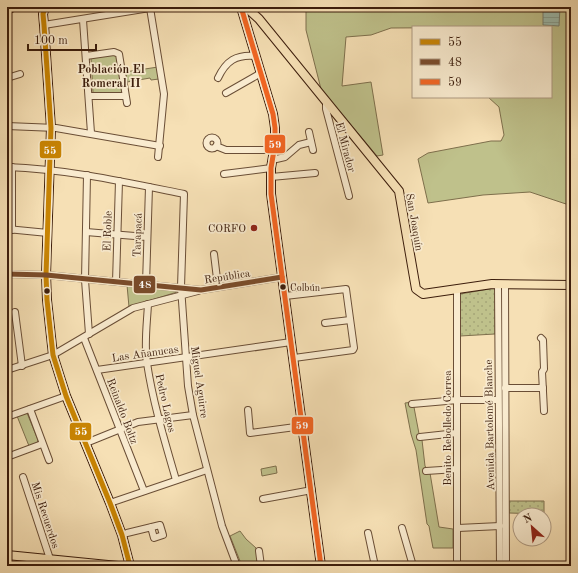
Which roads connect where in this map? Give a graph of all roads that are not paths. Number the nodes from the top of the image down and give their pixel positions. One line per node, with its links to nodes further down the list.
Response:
1 (13, 7): 6 (main road)
2 (153, 7): 7 (street); 26 (street)
3 (241, 7): 11 (main road)
4 (246, 7): 19 (main road, San Joaquín)
5 (44, 8): 9 (main road)
6 (7, 10)
7 (116, 10): 8 (street)
8 (83, 20): 9 (street); 10 (street)
9 (44, 25): 22 (main road)
10 (86, 56): 17 (street); 18 (street)
11 (256, 56): 13 (main road); 15 (street)
12 (20, 74): 14 (street)
13 (261, 74): 16 (street); 28 (main road)
14 (7, 78)
15 (218, 78)
16 (226, 93)
17 (89, 96): 18 (street); 24 (street)
18 (125, 96): 20 (street)
19 (326, 102): 40 (street, El Mirador); 57 (main road, San Joaquín)
20 (127, 103)
21 (7, 126): 22 (street)
22 (50, 128): 24 (street); 33 (main road)
23 (308, 132): 25 (street)
24 (91, 133): 26 (street)
25 (311, 142): 29 (street); 31 (street)
26 (160, 146): 30 (street)
27 (216, 146): 28 (street)
28 (274, 150): 31 (main road)
29 (313, 150)
30 (158, 158)
31 (272, 164): 34 (street); 37 (main road)
32 (9, 167): 33 (street); 41 (street)
33 (49, 170): 36 (street); 43 (main road)
34 (224, 174)
35 (315, 174): 37 (street)
36 (87, 175): 38 (street); 42 (street, Reinaldo Boltz)
37 (271, 177): 49 (main road)
38 (119, 181): 39 (street); 44 (street, El Roble)
39 (150, 187): 45 (street, Tarapacá); 55 (street, Miguel Aguirre)
40 (349, 196)
41 (10, 230): 43 (street)
42 (86, 232): 44 (street); 50 (street, Reinaldo Boltz)
43 (48, 233): 48 (main road)
44 (116, 234): 45 (street); 51 (street, El Roble)
45 (147, 237): 52 (street, Tarapacá)
46 (214, 254): 56 (street)
47 (7, 274): 48 (street, República)
48 (46, 275): 50 (street, República); 68 (main road)
49 (282, 277): 56 (street, República); 60 (main road)
50 (85, 280): 51 (street, República); 65 (street, Reinaldo Boltz)
51 (116, 282): 52 (street, República)
52 (146, 284): 55 (street, República)
53 (502, 284): 54 (main road, San Joaquín); 57 (main road, San Joaquín); 75 (street, Avenida Bartolomé Blanche); 79 (street, Avenida Bartolomé Blanche)
54 (571, 285)
55 (181, 287): 58 (street, República); 59 (street, Miguel Aguirre)
56 (218, 287): 58 (street, República)
57 (457, 289): 78 (street, Benito Rebolledo Correa)
58 (201, 290): 59 (street)
59 (181, 295): 61 (street); 69 (street, Miguel Aguirre)
60 (285, 296): 63 (street); 67 (main road)
61 (148, 304): 65 (street); 71 (street, Pedro Lagos)
62 (15, 312): 72 (street)
63 (350, 320): 64 (street); 70 (street)
64 (325, 323)
65 (87, 336): 68 (street); 74 (street, Reinaldo Boltz)
66 (540, 338): 76 (street)
67 (291, 342): 69 (street, Las Añanucas); 70 (main road)
68 (53, 355): 72 (street); 77 (main road)
69 (185, 357): 71 (street, Las Añanucas); 84 (street, Miguel Aguirre)
70 (294, 358): 87 (main road)
71 (147, 363): 74 (street, Las Añanucas); 86 (street, Pedro Lagos)
72 (22, 366): 73 (street)
73 (7, 370)
74 (97, 370): 88 (street, Reinaldo Boltz)
75 (505, 388): 76 (street); 122 (street, Avenida Bartolomé Blanche)
76 (543, 388): 83 (street)
77 (66, 396): 81 (street); 91 (main road)
78 (458, 400): 79 (street); 80 (street); 89 (street, Benito Rebolledo Correa)
79 (498, 400): 104 (street, Avenida Bartolomé Blanche)
80 (412, 404)
81 (30, 409): 85 (street); 92 (street)
82 (248, 410): 87 (street)
83 (544, 411)
84 (193, 415): 86 (street); 96 (street, Miguel Aguirre)
85 (7, 417)
86 (158, 419): 88 (street); 99 (street, Pedro Lagos)
87 (303, 426): 100 (main road)
88 (120, 430): 91 (street); 101 (street, Reinaldo Boltz)
89 (457, 433): 90 (street); 95 (street, Benito Rebolledo Correa)
90 (420, 437)
91 (86, 443): 103 (main road)
92 (42, 444): 93 (street); 94 (street)
93 (7, 457)
94 (49, 460)
95 (457, 469): 97 (street); 107 (street, Benito Rebolledo Correa)
96 (207, 470): 99 (street); 115 (street, Miguel Aguirre)
97 (426, 471)
98 (23, 477): 112 (street, Mis Recuerdos)
99 (176, 480): 101 (street)
100 (312, 490): 102 (street); 117 (main road)
101 (144, 491): 103 (street)
102 (263, 499)
103 (110, 503): 109 (main road)
104 (500, 526): 107 (street); 121 (street, Avenida Bartolomé Blanche)
105 (151, 527): 109 (street)
106 (402, 528): 119 (street)
107 (458, 528): 120 (street, Benito Rebolledo Correa)
108 (368, 533): 118 (street)
109 (122, 535): 114 (main road)
110 (259, 551): 116 (street)
111 (7, 555): 112 (main road)
112 (50, 559): 113 (main road)
113 (118, 566)
114 (130, 566)
115 (237, 566)
116 (261, 566)
117 (321, 566)
118 (375, 566)
119 (413, 566)
120 (457, 566)
121 (500, 566)
122 (506, 566)

